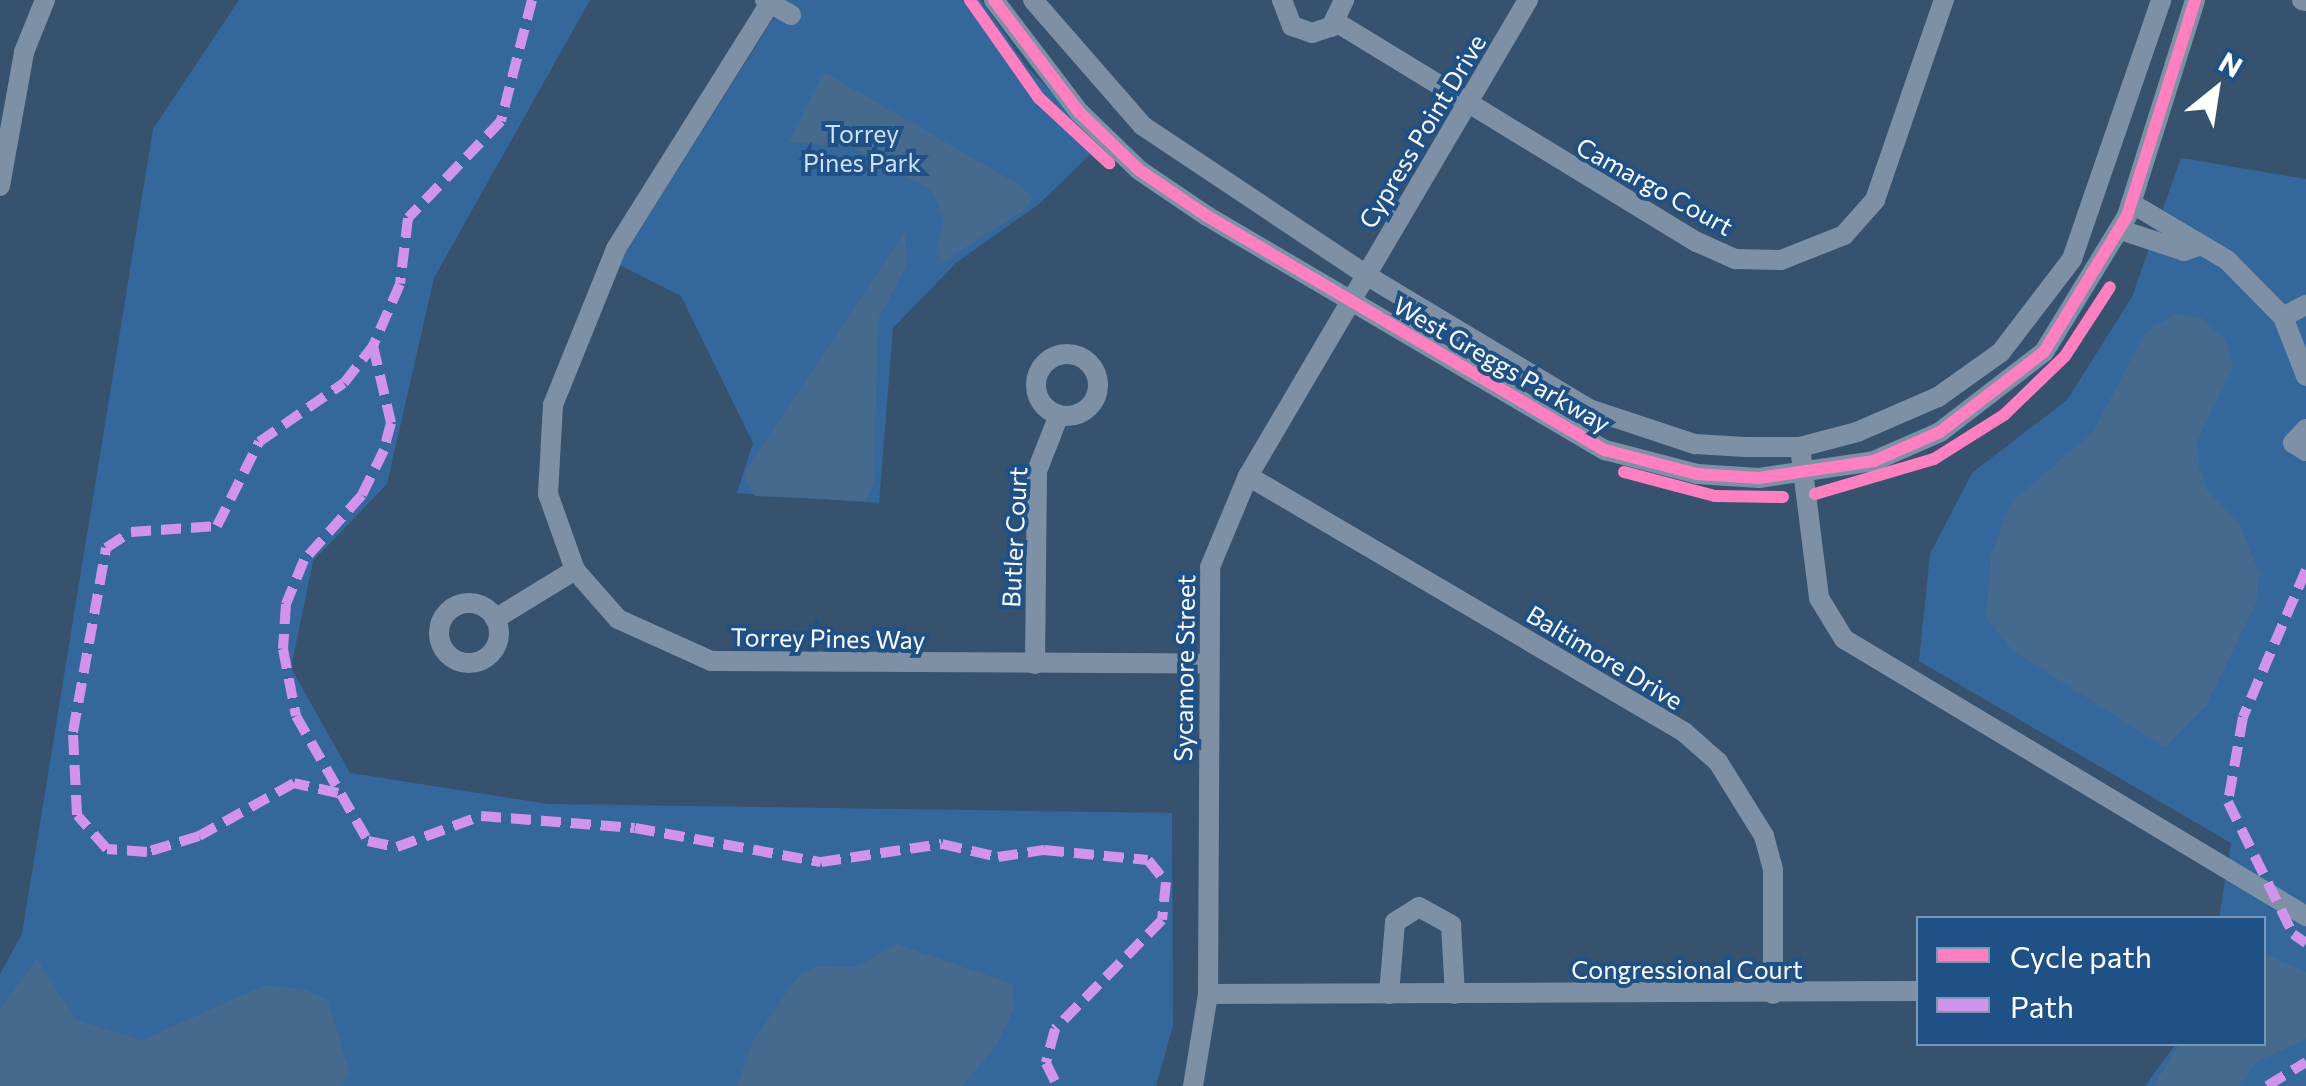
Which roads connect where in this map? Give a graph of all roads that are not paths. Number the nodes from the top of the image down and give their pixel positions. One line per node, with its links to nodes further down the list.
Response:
1 (44, 0): 14 (street)
2 (994, 0): 18 (street, West Greggs Parkway)
3 (1033, 0): 18 (street, West Greggs Parkway)
4 (1282, 0): 12 (street, Camargo Court)
5 (1344, 0): 12 (street)
6 (1528, 0): 13 (street, Cypress Point Drive)
7 (1944, 0): 13 (street, Camargo Court)
8 (2161, 0): 15 (street, West Greggs Parkway)
9 (2195, 0): 16 (street, West Greggs Parkway)
10 (769, 1): 11 (street); 28 (street, Torrey Pines Way)
11 (791, 15)
12 (1336, 22): 13 (street, Camargo Court)
13 (1466, 106): 18 (street, Cypress Point Drive)
14 (0, 186)
15 (2095, 202): 16 (street); 24 (street, West Greggs Parkway)
16 (2126, 216): 17 (street); 17 (street); 27 (street, West Greggs Parkway)
17 (2201, 246): 20 (street)
18 (1358, 289): 24 (street, West Greggs Parkway); 26 (street, Sycamore Street); 27 (street, West Greggs Parkway)
19 (2306, 305): 20 (street)
20 (2283, 317): 21 (street)
21 (2306, 376)
22 (1058, 415): 30 (street, Butler Court)
23 (2306, 429): 25 (street)
24 (1800, 447): 27 (street)
25 (2306, 451)
26 (1248, 476): 31 (street, Sycamore Street); 37 (street, Baltimore Drive)
27 (1804, 477): 32 (street)
28 (575, 570): 29 (street); 30 (street, Torrey Pines Way)
29 (495, 619)
30 (1035, 664): 31 (street, Torrey Pines Way)
31 (1206, 664): 34 (street, Sycamore Street)
32 (2306, 916)
33 (1916, 991): 37 (street, Congressional Court)
34 (1208, 994): 35 (street, Congressional Court); 38 (street, Sycamore Street)
35 (1389, 994): 36 (street, Congressional Court); 36 (street)
36 (1455, 994): 37 (street, Congressional Court)
37 (1773, 994)
38 (1193, 1086)

